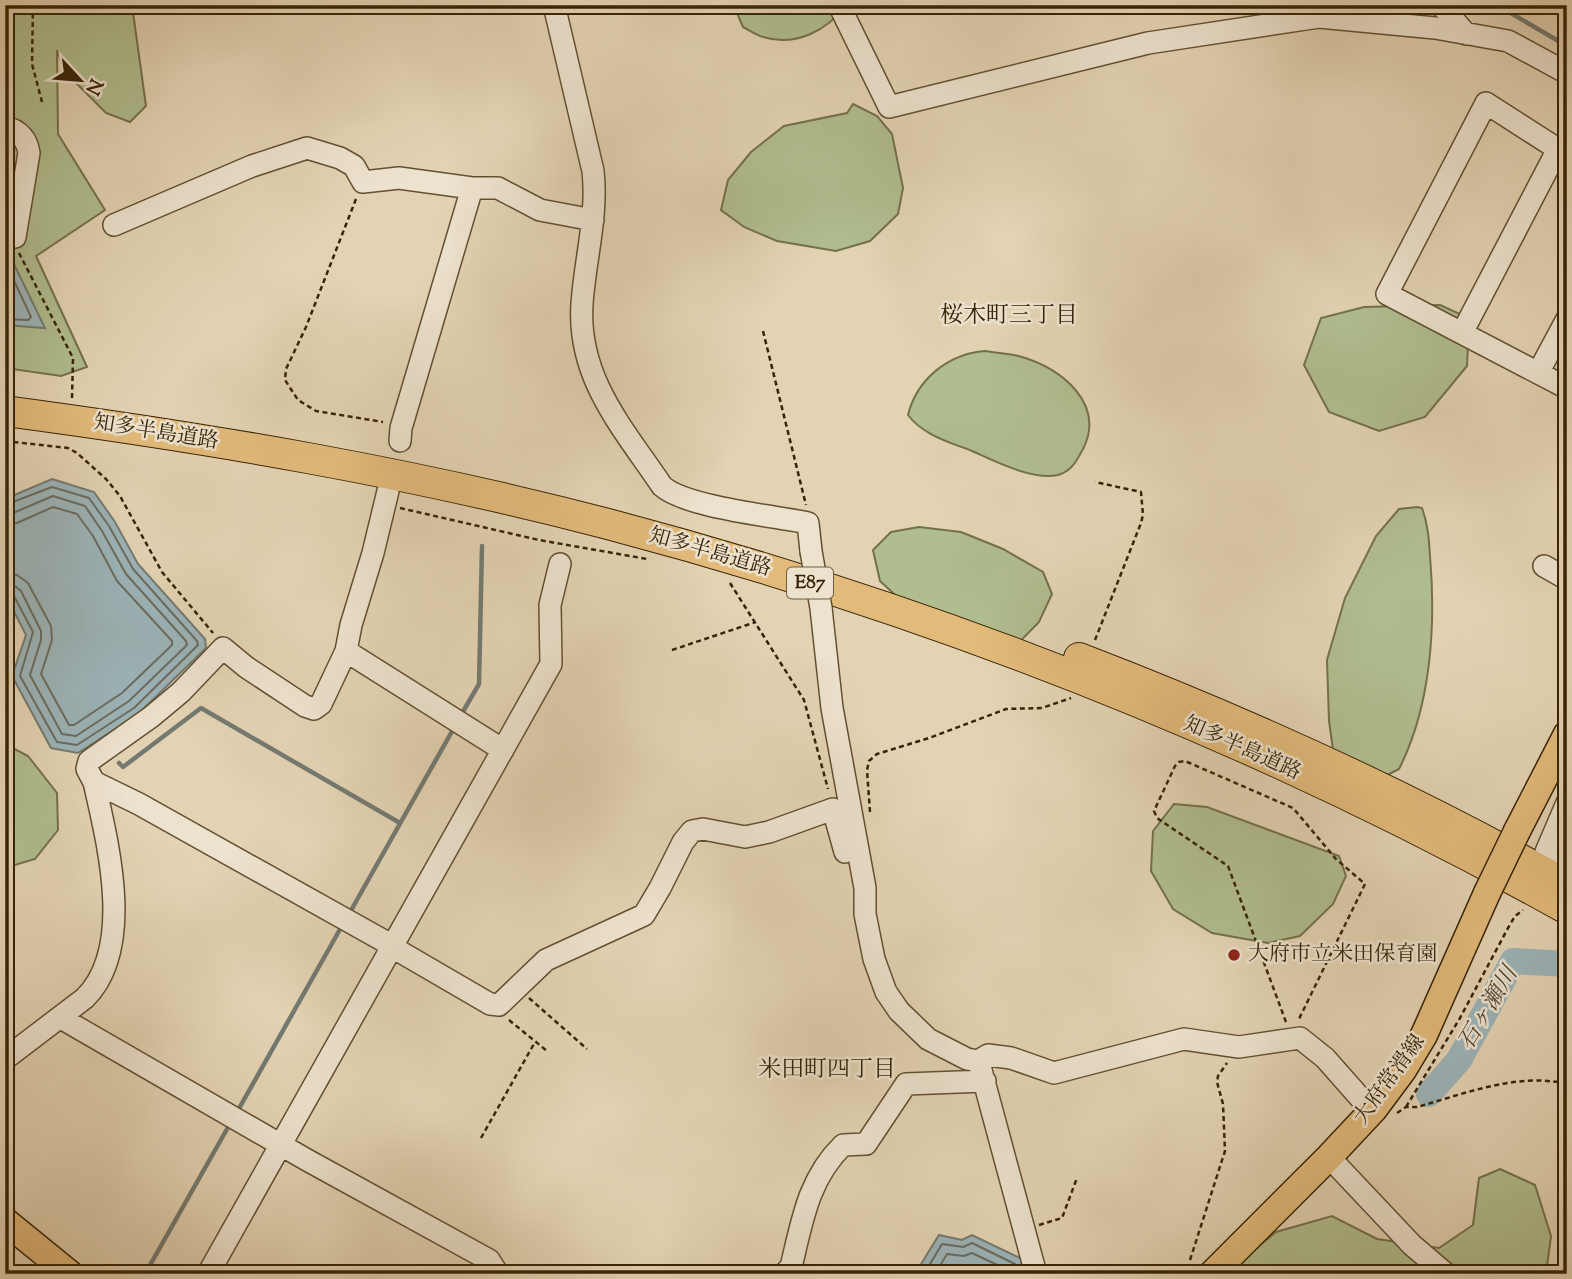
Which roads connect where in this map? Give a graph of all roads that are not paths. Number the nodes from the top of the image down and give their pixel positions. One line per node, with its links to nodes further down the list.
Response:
1 (554, 5): 9 (street)
2 (839, 5): 4 (street)
3 (1441, 5): 4 (street)
4 (1466, 34): 5 (street)
5 (1567, 73)
6 (5, 127): 11 (street)
7 (1562, 152): 13 (street); 13 (street)
8 (472, 188): 9 (street); 10 (street); 18 (street)
9 (593, 220): 30 (street, bridge)
10 (114, 225)
11 (8, 239)
12 (1567, 319): 14 (street)
13 (1462, 333): 14 (street)
14 (1538, 373): 15 (street)
15 (1567, 387)
16 (5, 391): 29 (highway, 知多半島道路 / E87)
17 (5, 411): 31 (highway, 知多半島道路 / E87)
18 (401, 435)
19 (386, 498): 23 (street)
20 (560, 564): 25 (street)
21 (1544, 566): 22 (street)
22 (1567, 579)
23 (346, 651): 25 (street); 26 (street)
24 (1567, 734): 36 (main road, 大府常滑線, bridge)
25 (503, 750): 32 (street)
26 (94, 782): 32 (street); 33 (street)
27 (1567, 803): 28 (street)
28 (1567, 863)
29 (1567, 885)
30 (864, 888): 32 (street); 35 (street)
31 (1567, 909)
32 (393, 947): 37 (street)
33 (61, 1018): 34 (street); 37 (street)
34 (5, 1059)
35 (981, 1071): 36 (street); 43 (street); 44 (street)
36 (1384, 1112): 38 (main road, 大府常滑線)
37 (281, 1145): 41 (street); 42 (street)
38 (1329, 1157): 45 (main road, 大府常滑線); 46 (street)
39 (5, 1221): 40 (main road)
40 (70, 1274)
41 (208, 1274)
42 (498, 1274)
43 (784, 1274)
44 (1036, 1274)
45 (1212, 1274)
46 (1446, 1274)

